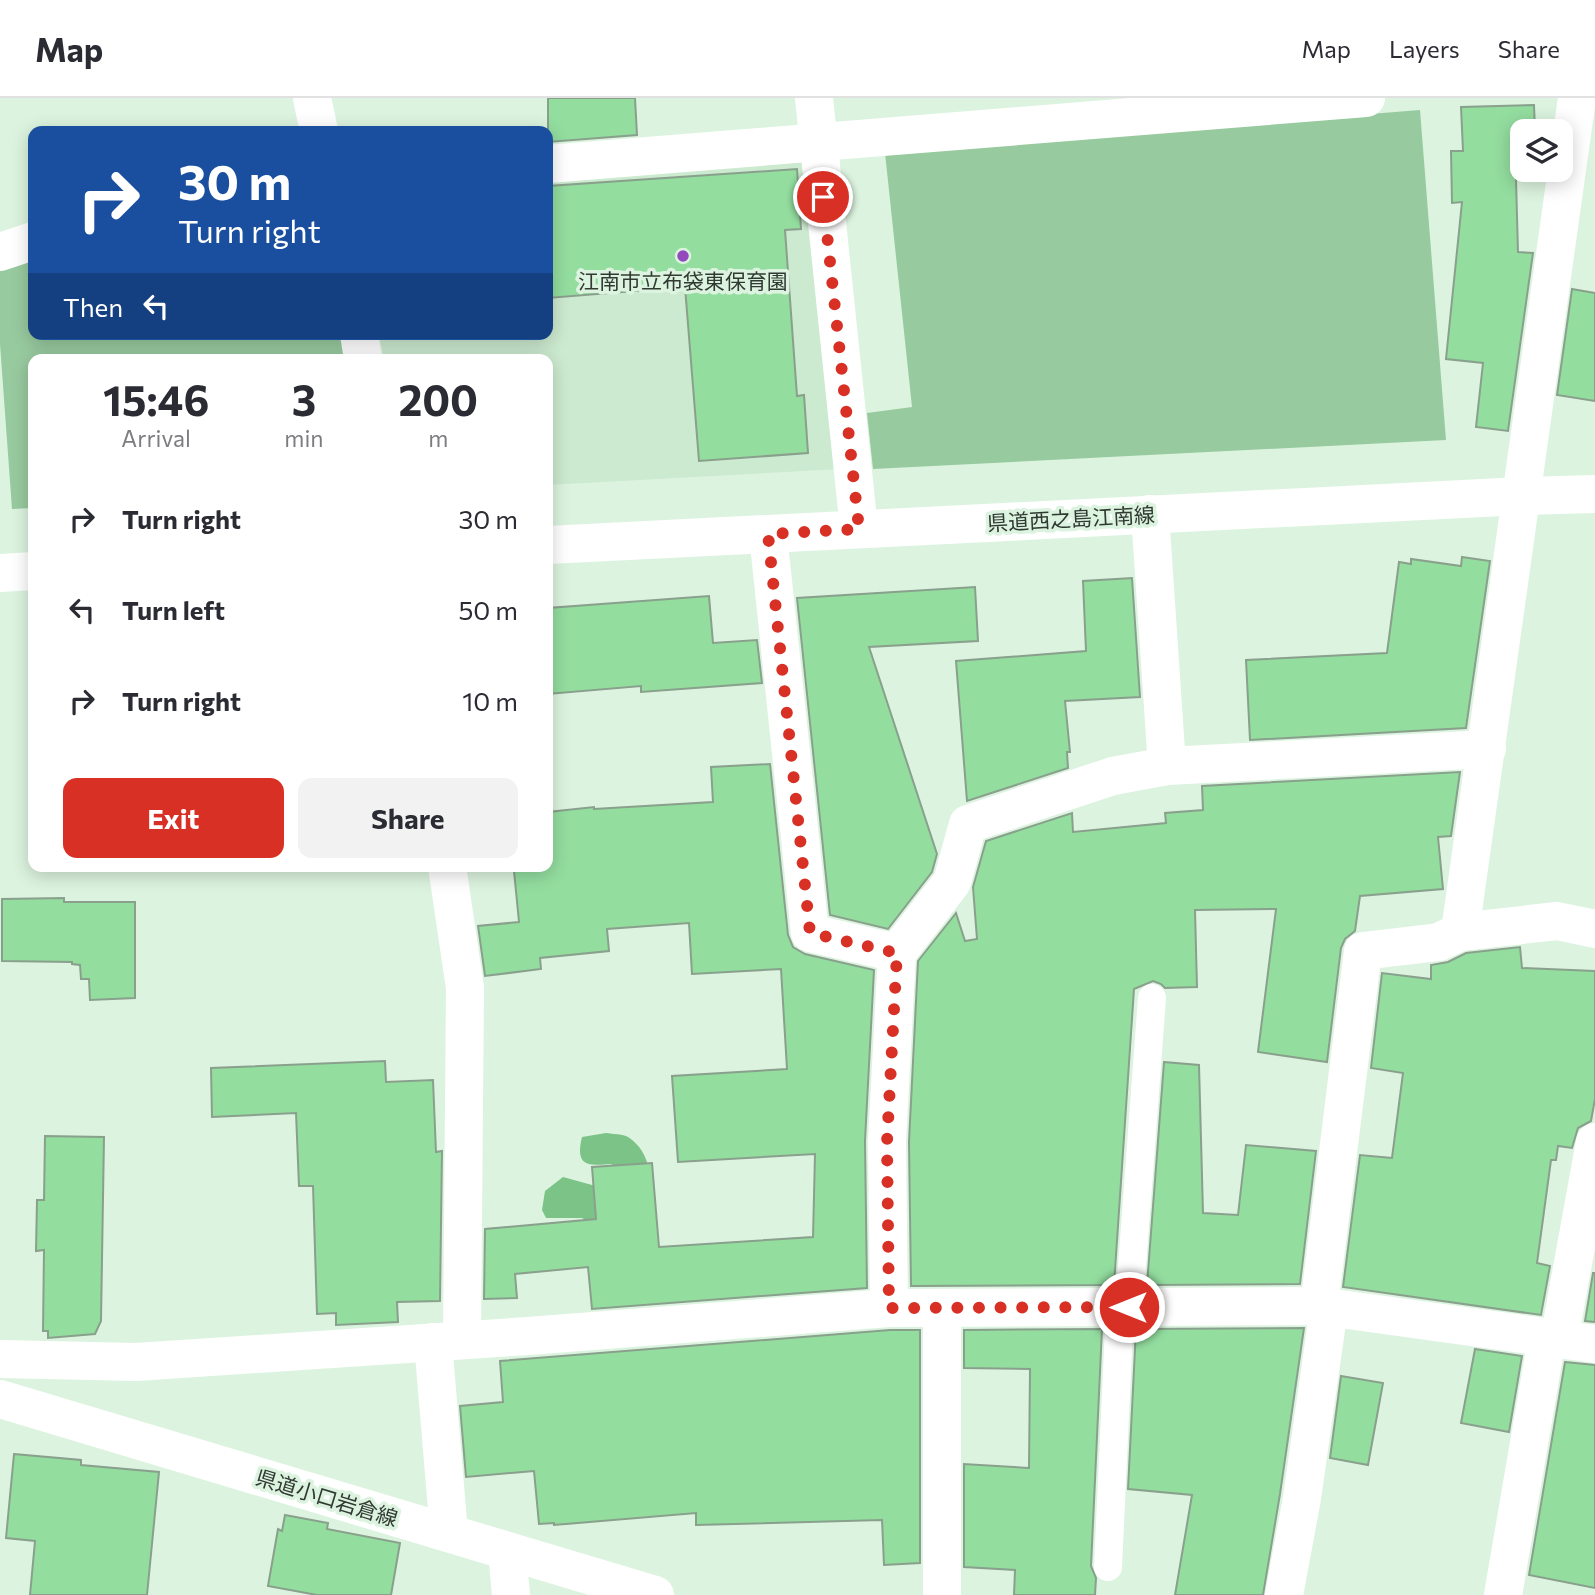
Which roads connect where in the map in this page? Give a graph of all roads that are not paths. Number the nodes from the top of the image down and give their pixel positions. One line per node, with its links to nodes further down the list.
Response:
1 (312, 98): 5 (street)
2 (814, 98): 6 (street)
3 (1366, 98): 6 (street)
4 (1577, 98): 11 (street)
5 (318, 126)
6 (817, 141): 7 (street); 13 (street)
7 (553, 164)
8 (28, 244): 9 (street)
9 (0, 252)
10 (1595, 495): 11 (street, 県道西之島江南線)
11 (1522, 496): 12 (street, 県道西之島江南線); 18 (street)
12 (1150, 514): 13 (street, 県道西之島江南線); 19 (street)
13 (859, 529): 14 (street, 県道西之島江南線)
14 (768, 534): 15 (street, 県道西之島江南線); 23 (street)
15 (553, 545)
16 (28, 571): 17 (street)
17 (0, 573)
18 (1486, 749): 19 (street); 22 (street)
19 (1167, 766): 23 (street)
20 (448, 872): 30 (street)
21 (1595, 929): 22 (street)
22 (1460, 932): 27 (street)
23 (897, 953): 28 (street)
24 (1152, 998): 26 (lane)
25 (1595, 1142): 31 (street)
26 (1125, 1307): 27 (street); 29 (street); 36 (lane)
27 (1324, 1307): 31 (street); 40 (street)
28 (889, 1308): 29 (street); 30 (street)
29 (942, 1308): 39 (street)
30 (447, 1341): 32 (street); 34 (street)
31 (1567, 1341): 41 (street)
32 (0, 1359)
33 (0, 1399): 34 (street, 県道小口岩倉線)
34 (449, 1533): 35 (street, 県道小口岩倉線)
35 (507, 1550): 37 (street); 38 (street, 県道小口岩倉線)
36 (1108, 1567)
37 (511, 1595)
38 (655, 1595)
39 (942, 1595)
40 (1284, 1595)
41 (1503, 1595)

